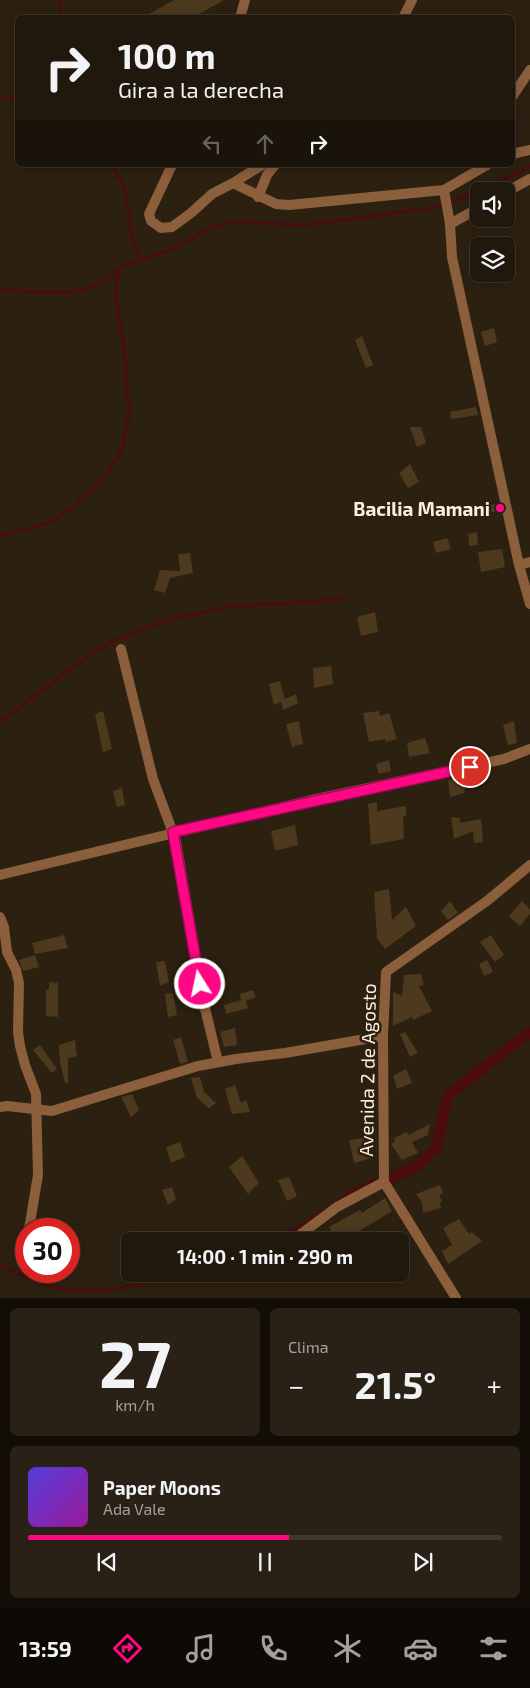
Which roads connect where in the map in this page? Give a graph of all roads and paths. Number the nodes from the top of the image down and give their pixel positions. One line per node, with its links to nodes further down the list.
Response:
1 (244, 0): 3 (street)
2 (412, 0): 4 (street)
3 (241, 15)
4 (404, 15)
5 (530, 70): 6 (street)
6 (515, 92)
7 (530, 150): 8 (street)
8 (515, 153)
9 (171, 167): 16 (street)
10 (259, 167): 16 (street)
11 (273, 167): 18 (street)
12 (468, 167): 14 (street)
13 (484, 167): 14 (street)
14 (464, 178): 19 (street)
15 (530, 179): 17 (street)
16 (233, 184): 18 (street)
17 (515, 187)
18 (258, 197): 19 (street)
19 (445, 199): 21 (street)
20 (470, 213): 21 (street)
21 (450, 224): 23 (street)
22 (530, 562): 23 (street)
23 (519, 565): 24 (street)
24 (530, 604)
25 (120, 649): 27 (street)
26 (530, 749): 27 (street)
27 (173, 832): 29 (street); 32 (street)
28 (530, 865): 31 (street, Avenida 2 de Agosto)
29 (0, 876)
30 (0, 917): 34 (street)
31 (383, 1036): 32 (street); 35 (street, Avenida 2 de Agosto)
32 (218, 1062): 34 (street)
33 (0, 1107): 34 (street)
34 (36, 1110): 36 (street)
35 (384, 1182): 37 (street); 38 (street, Avenida 2 de Agosto)
36 (31, 1218)
37 (304, 1232)
38 (456, 1298)

